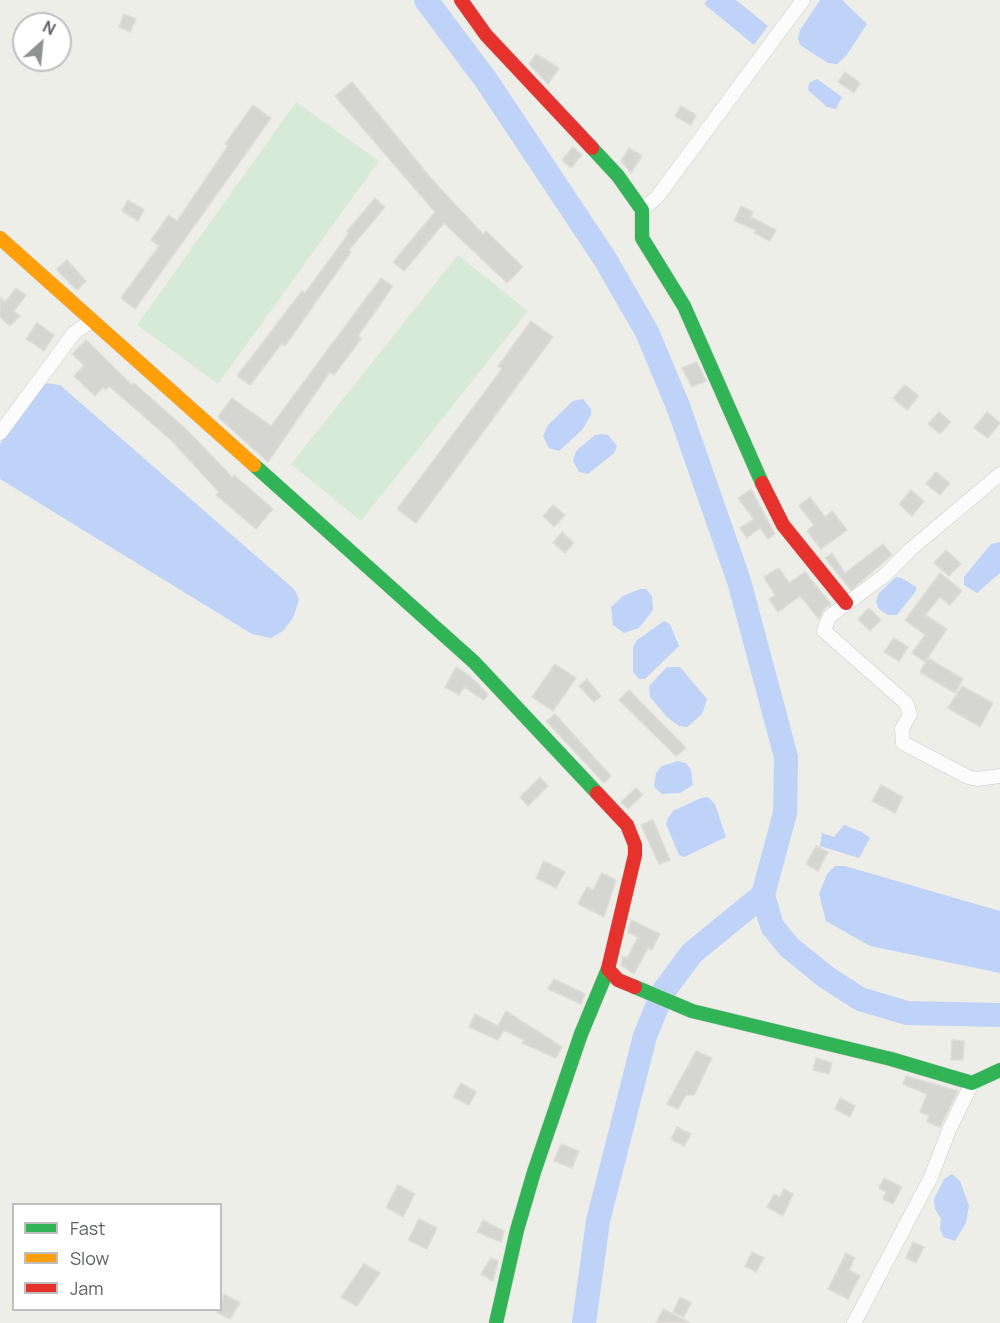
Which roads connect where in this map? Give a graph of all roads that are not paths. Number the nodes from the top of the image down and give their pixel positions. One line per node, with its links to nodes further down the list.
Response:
1 (461, 0): 3 (street)
2 (803, 0): 3 (street)
3 (642, 210): 8 (street)
4 (0, 238): 5 (street)
5 (91, 321): 6 (street); 10 (street)
6 (0, 433)
7 (1000, 474): 8 (street)
8 (846, 603): 9 (street)
9 (1000, 776)
10 (608, 969): 12 (street); 13 (street)
11 (1000, 1070): 12 (street)
12 (972, 1083): 14 (street)
13 (496, 1323)
14 (854, 1323)

